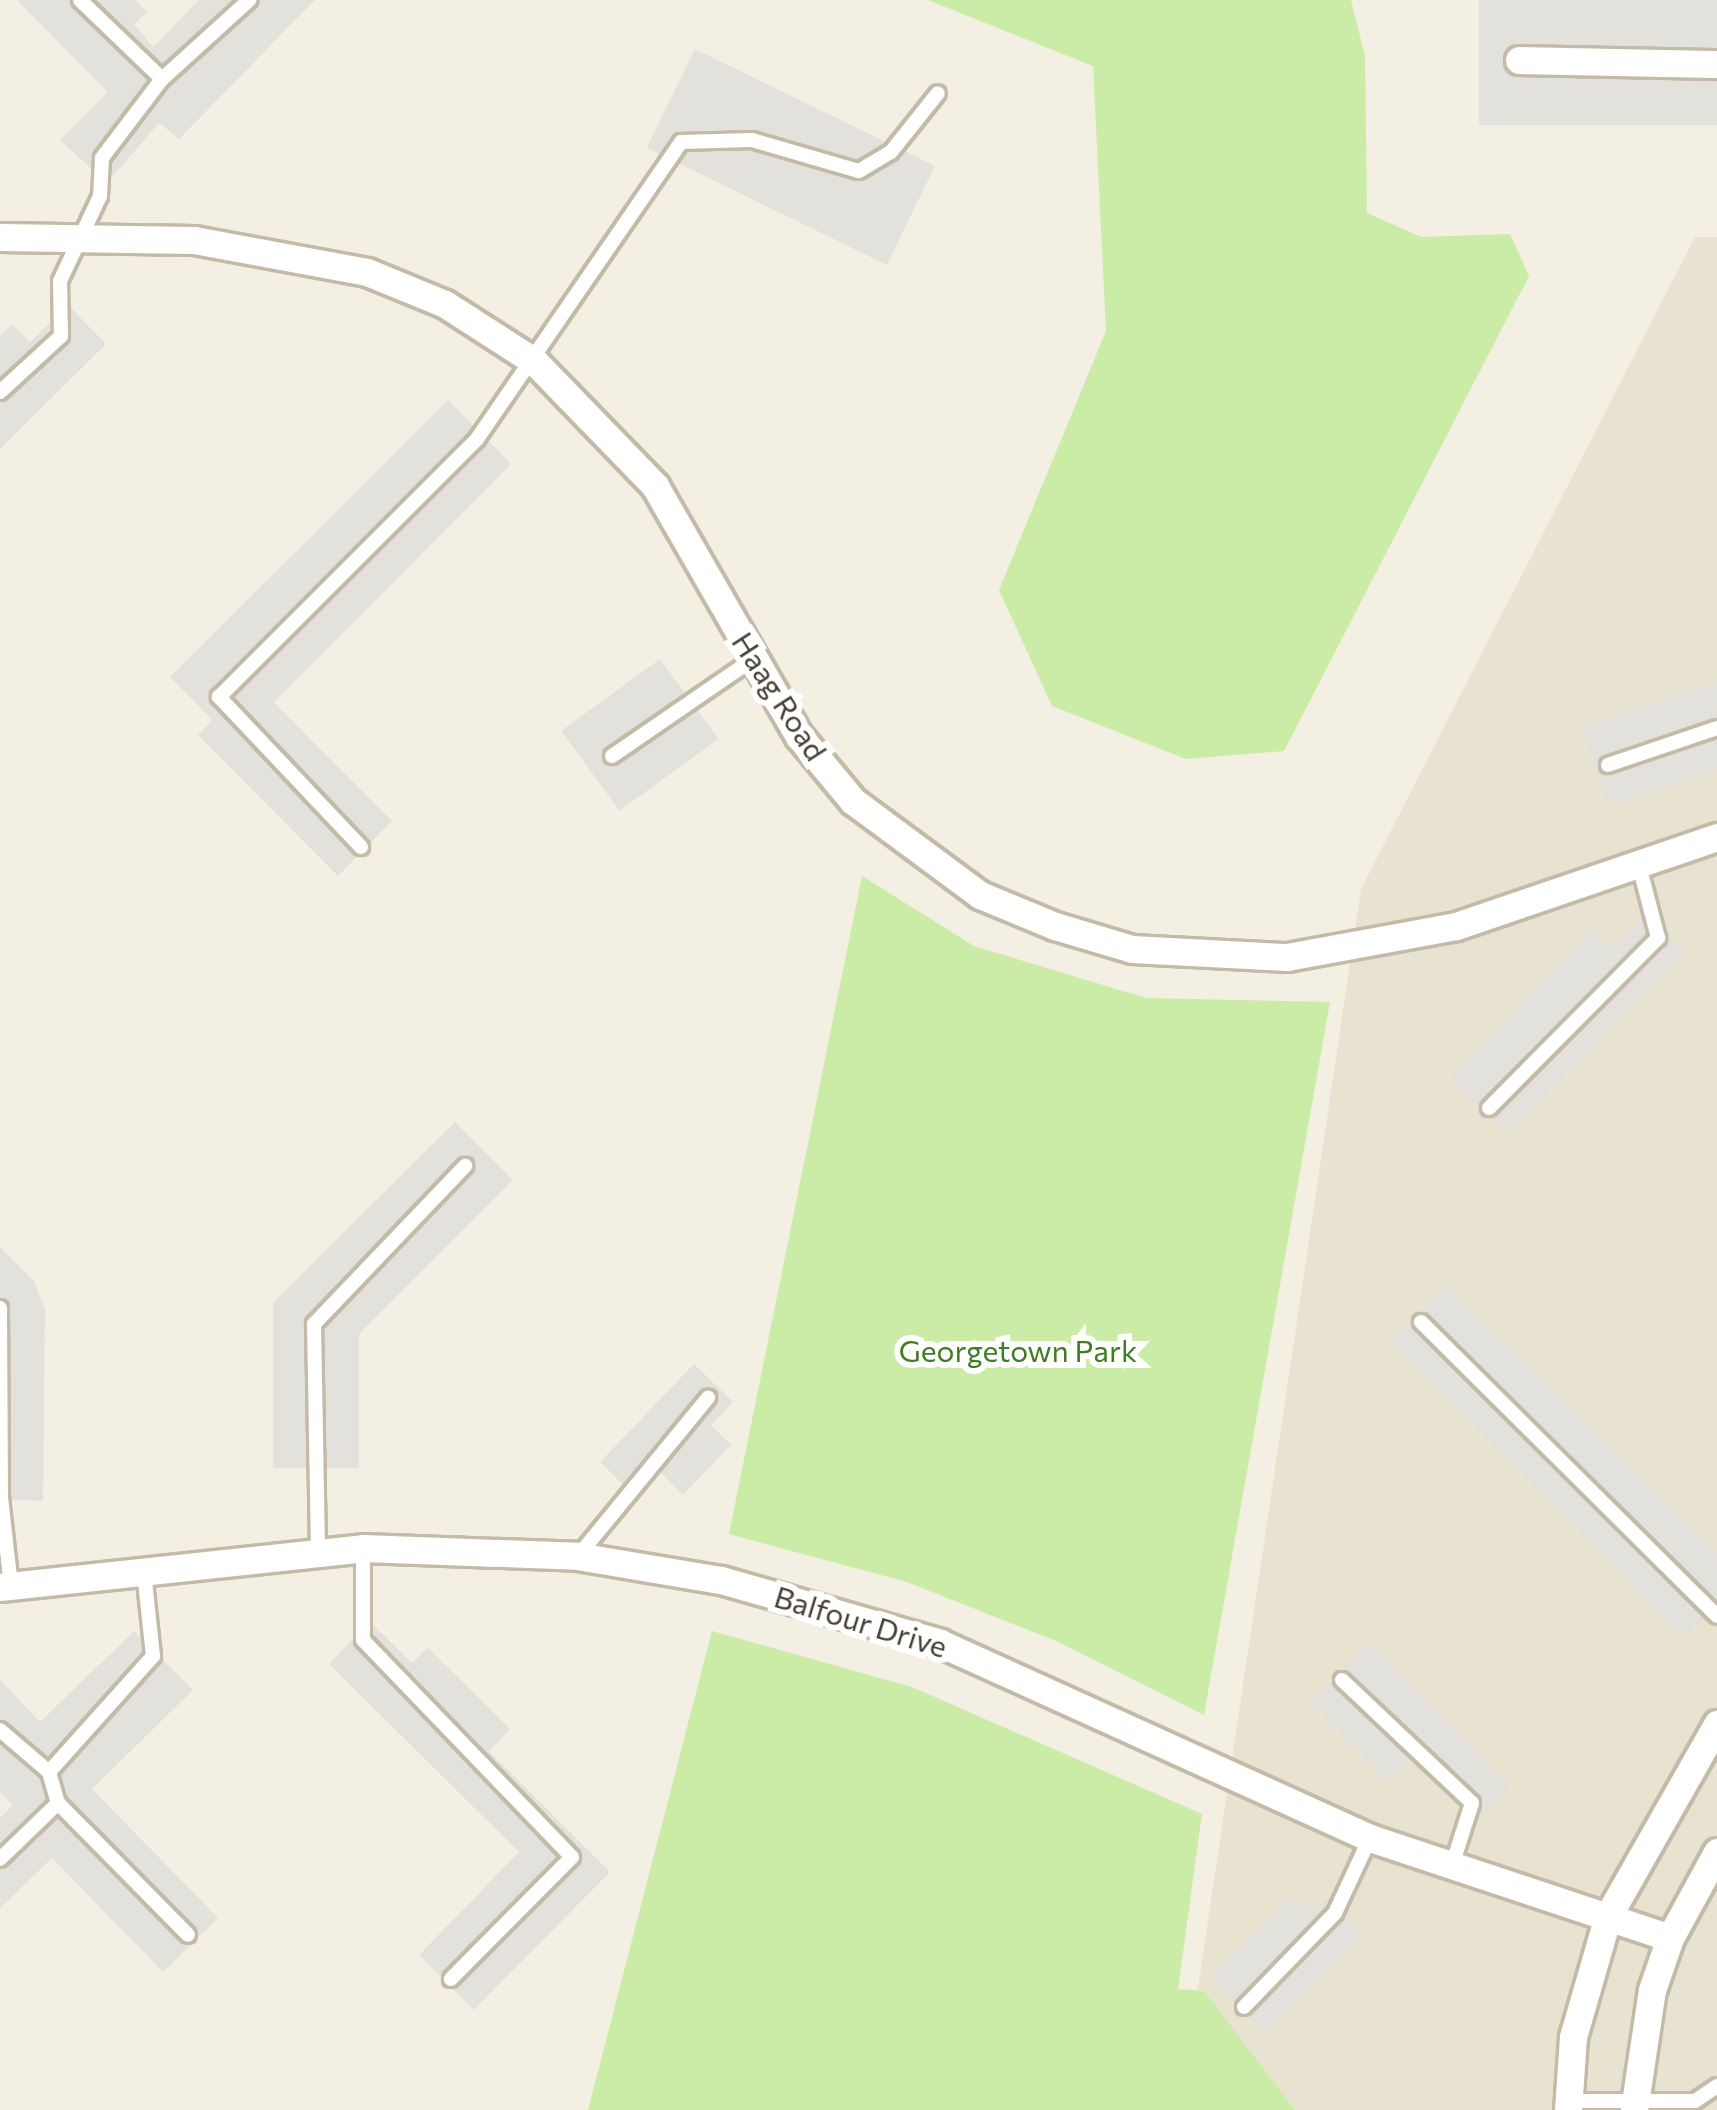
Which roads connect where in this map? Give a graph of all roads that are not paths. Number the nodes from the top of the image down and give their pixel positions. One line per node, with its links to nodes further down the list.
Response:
1 (80, 0): 5 (lane)
2 (249, 0): 5 (lane)
3 (1519, 60): 4 (street)
4 (1717, 64)
5 (162, 80): 7 (lane)
6 (938, 93): 9 (lane)
7 (79, 234): 8 (street, Haag Road); 9 (street, Haag Road); 10 (lane)
8 (0, 237)
9 (535, 362): 11 (street, Haag Road); 16 (lane)
10 (0, 392)
11 (753, 659): 13 (lane); 17 (street, Haag Road)
12 (1717, 728): 14 (lane)
13 (612, 756)
14 (1608, 765)
15 (1717, 837): 17 (street, Haag Road)
16 (361, 847)
17 (1638, 861): 18 (lane)
18 (1490, 1108)
19 (465, 1166): 24 (lane)
20 (0, 1308): 27 (lane)
21 (1421, 1322): 28 (lane)
22 (708, 1398): 25 (lane)
23 (363, 1548): 24 (street, Balfour Drive); 25 (street, Balfour Drive); 41 (lane)
24 (318, 1551): 26 (street, Balfour Drive)
25 (577, 1556): 34 (street, Balfour Drive)
26 (144, 1570): 27 (street, Balfour Drive); 32 (lane)
27 (6, 1587)
28 (1717, 1616)
29 (1342, 1680): 37 (lane)
30 (1717, 1724): 38 (street)
31 (0, 1730): 32 (lane)
32 (49, 1772): 33 (lane)
33 (58, 1803): 36 (lane); 39 (lane)
34 (1370, 1838): 37 (street, Balfour Drive); 42 (lane)
35 (1717, 1852): 40 (street)
36 (0, 1859)
37 (1451, 1869): 38 (street, Balfour Drive)
38 (1608, 1916): 40 (street, Balfour Drive); 44 (street)
39 (188, 1935)
40 (1670, 1938): 45 (street)
41 (451, 1979)
42 (1244, 2007)
43 (1717, 2086): 45 (lane)
44 (1568, 2105): 45 (lane)
45 (1634, 2107)

